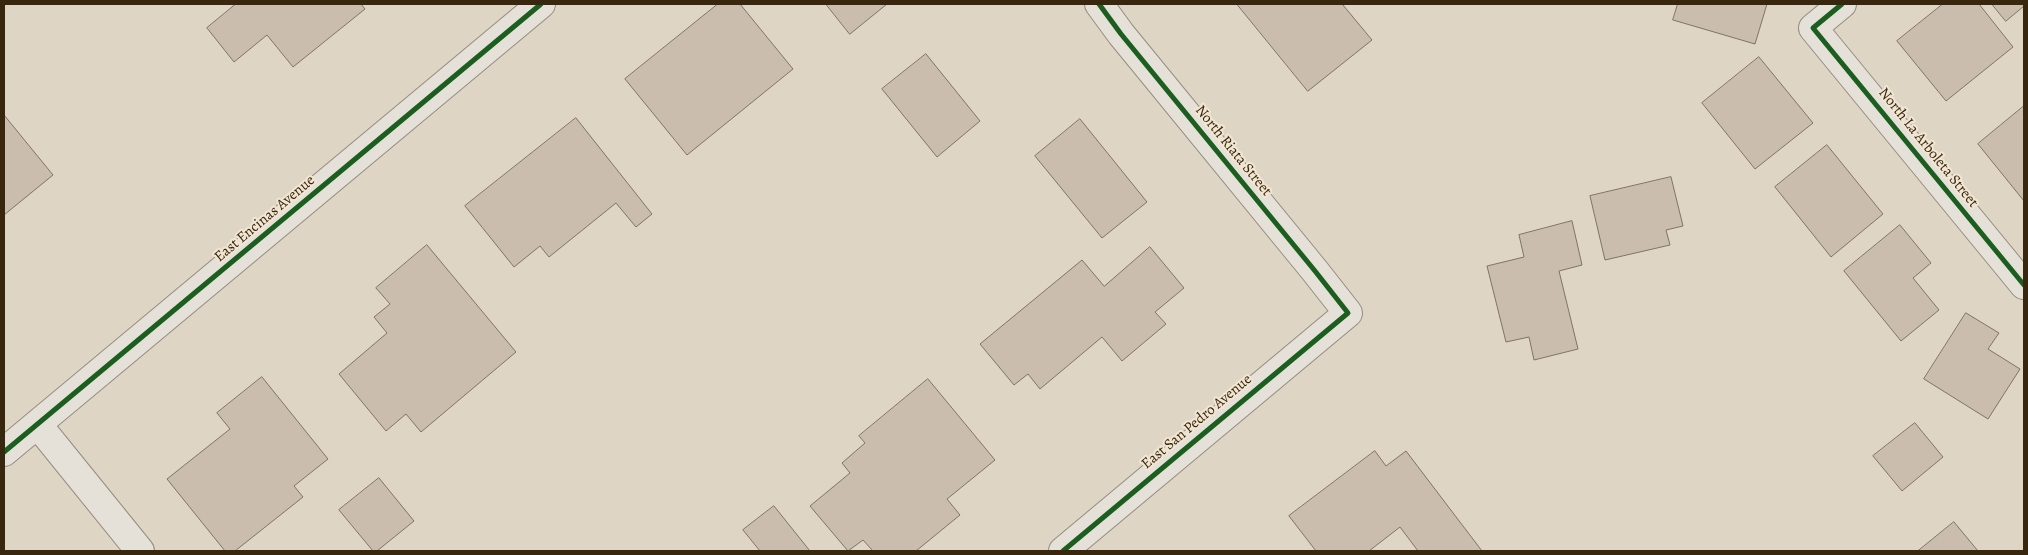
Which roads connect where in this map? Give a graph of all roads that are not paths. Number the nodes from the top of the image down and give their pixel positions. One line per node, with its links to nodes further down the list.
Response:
1 (541, 4): 6 (street, East Encinas Avenue)
2 (1099, 4): 5 (street, North Riata Street)
3 (1842, 4): 4 (street, North La Arboleta Street)
4 (2024, 285)
5 (1348, 313): 9 (street, East San Pedro Avenue)
6 (38, 425): 7 (street, East Encinas Avenue); 8 (street)
7 (4, 452)
8 (140, 551)
9 (1063, 551)

